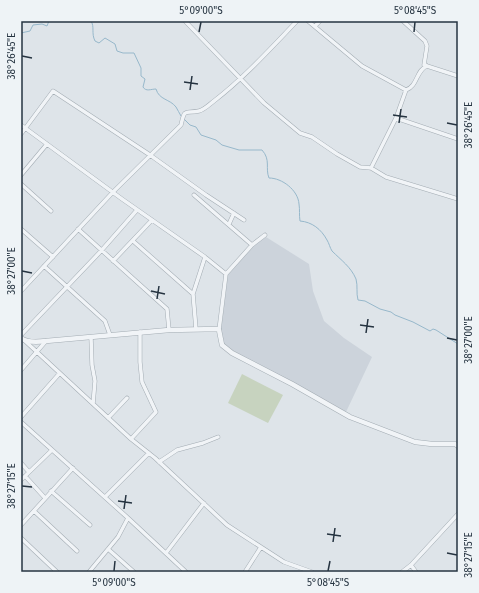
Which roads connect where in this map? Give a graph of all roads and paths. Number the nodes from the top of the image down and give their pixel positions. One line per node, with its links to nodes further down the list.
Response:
1 (185, 21): 9 (street)
2 (297, 21): 9 (street)
3 (308, 21): 6 (street)
4 (320, 21): 6 (street)
5 (403, 21): 7 (street)
6 (315, 26): 10 (street)
7 (427, 66): 8 (street); 10 (street)
8 (458, 76)
9 (241, 78): 17 (street); 18 (street)
10 (406, 90): 11 (street)
11 (396, 118): 15 (street); 18 (street)
12 (21, 125): 13 (street)
13 (26, 129): 14 (street); 16 (street); 17 (street)
14 (21, 134)
15 (458, 139)
16 (47, 144): 19 (street); 21 (street)
17 (150, 155): 21 (street); 26 (street)
18 (371, 168): 23 (street)
19 (21, 175)
20 (21, 184): 25 (street)
21 (112, 192): 24 (street); 31 (street)
22 (194, 195): 29 (street)
23 (458, 199)
24 (137, 210): 27 (street); 35 (street)
25 (52, 211)
26 (234, 213): 28 (street); 29 (street)
27 (152, 220): 33 (street); 37 (street)
28 (244, 220)
29 (228, 224): 34 (street)
30 (21, 229): 36 (street)
31 (78, 229): 35 (street); 36 (street)
32 (264, 235): 34 (street)
33 (133, 241): 38 (street); 43 (street)
34 (252, 245): 40 (street)
35 (101, 251): 38 (street); 41 (street)
36 (53, 257): 39 (street)
37 (205, 257): 40 (street); 43 (street)
38 (113, 261): 45 (street)
39 (44, 266): 41 (street); 42 (street)
40 (226, 274): 46 (street)
41 (67, 287): 48 (street); 50 (street)
42 (21, 291)
43 (193, 294): 44 (street)
44 (196, 329): 45 (street); 46 (street)
45 (169, 330): 47 (street)
46 (219, 330): 62 (street)
47 (140, 332): 48 (street); 61 (street)
48 (110, 335): 49 (street)
49 (91, 337): 51 (street); 56 (street)
50 (22, 338): 51 (street); 52 (street)
51 (46, 341): 52 (street)
52 (36, 352): 53 (street); 54 (street)
53 (21, 370)
54 (59, 374): 56 (street); 57 (street)
55 (128, 398): 58 (street)
56 (93, 404): 58 (street)
57 (21, 417)
58 (108, 418): 61 (street)
59 (21, 422): 63 (street)
60 (218, 437): 65 (street)
61 (131, 439): 64 (street)
62 (458, 446)
63 (52, 450): 67 (street); 68 (street)
64 (149, 454): 65 (street); 72 (street)
65 (159, 462): 74 (street)
66 (21, 463): 68 (street)
67 (73, 468): 71 (street); 72 (street)
68 (30, 472): 69 (street)
69 (25, 476): 70 (street); 73 (street)
70 (21, 480)
71 (51, 491): 73 (street); 79 (street)
72 (105, 497): 77 (street)
73 (45, 498): 75 (street)
74 (204, 503): 81 (street); 84 (street)
75 (34, 511): 78 (street); 83 (street)
76 (458, 514): 85 (street)
77 (128, 518): 82 (street); 84 (street)
78 (21, 525)
79 (90, 525)
80 (21, 538): 86 (street)
81 (261, 547): 90 (street); 91 (street)
82 (108, 549): 87 (street); 88 (street)
83 (78, 551)
84 (166, 553): 89 (street)
85 (411, 565): 92 (street); 93 (street)
86 (57, 572)
87 (89, 572)
88 (134, 572)
89 (186, 572)
90 (245, 572)
91 (312, 572)
92 (402, 572)
93 (416, 572)

